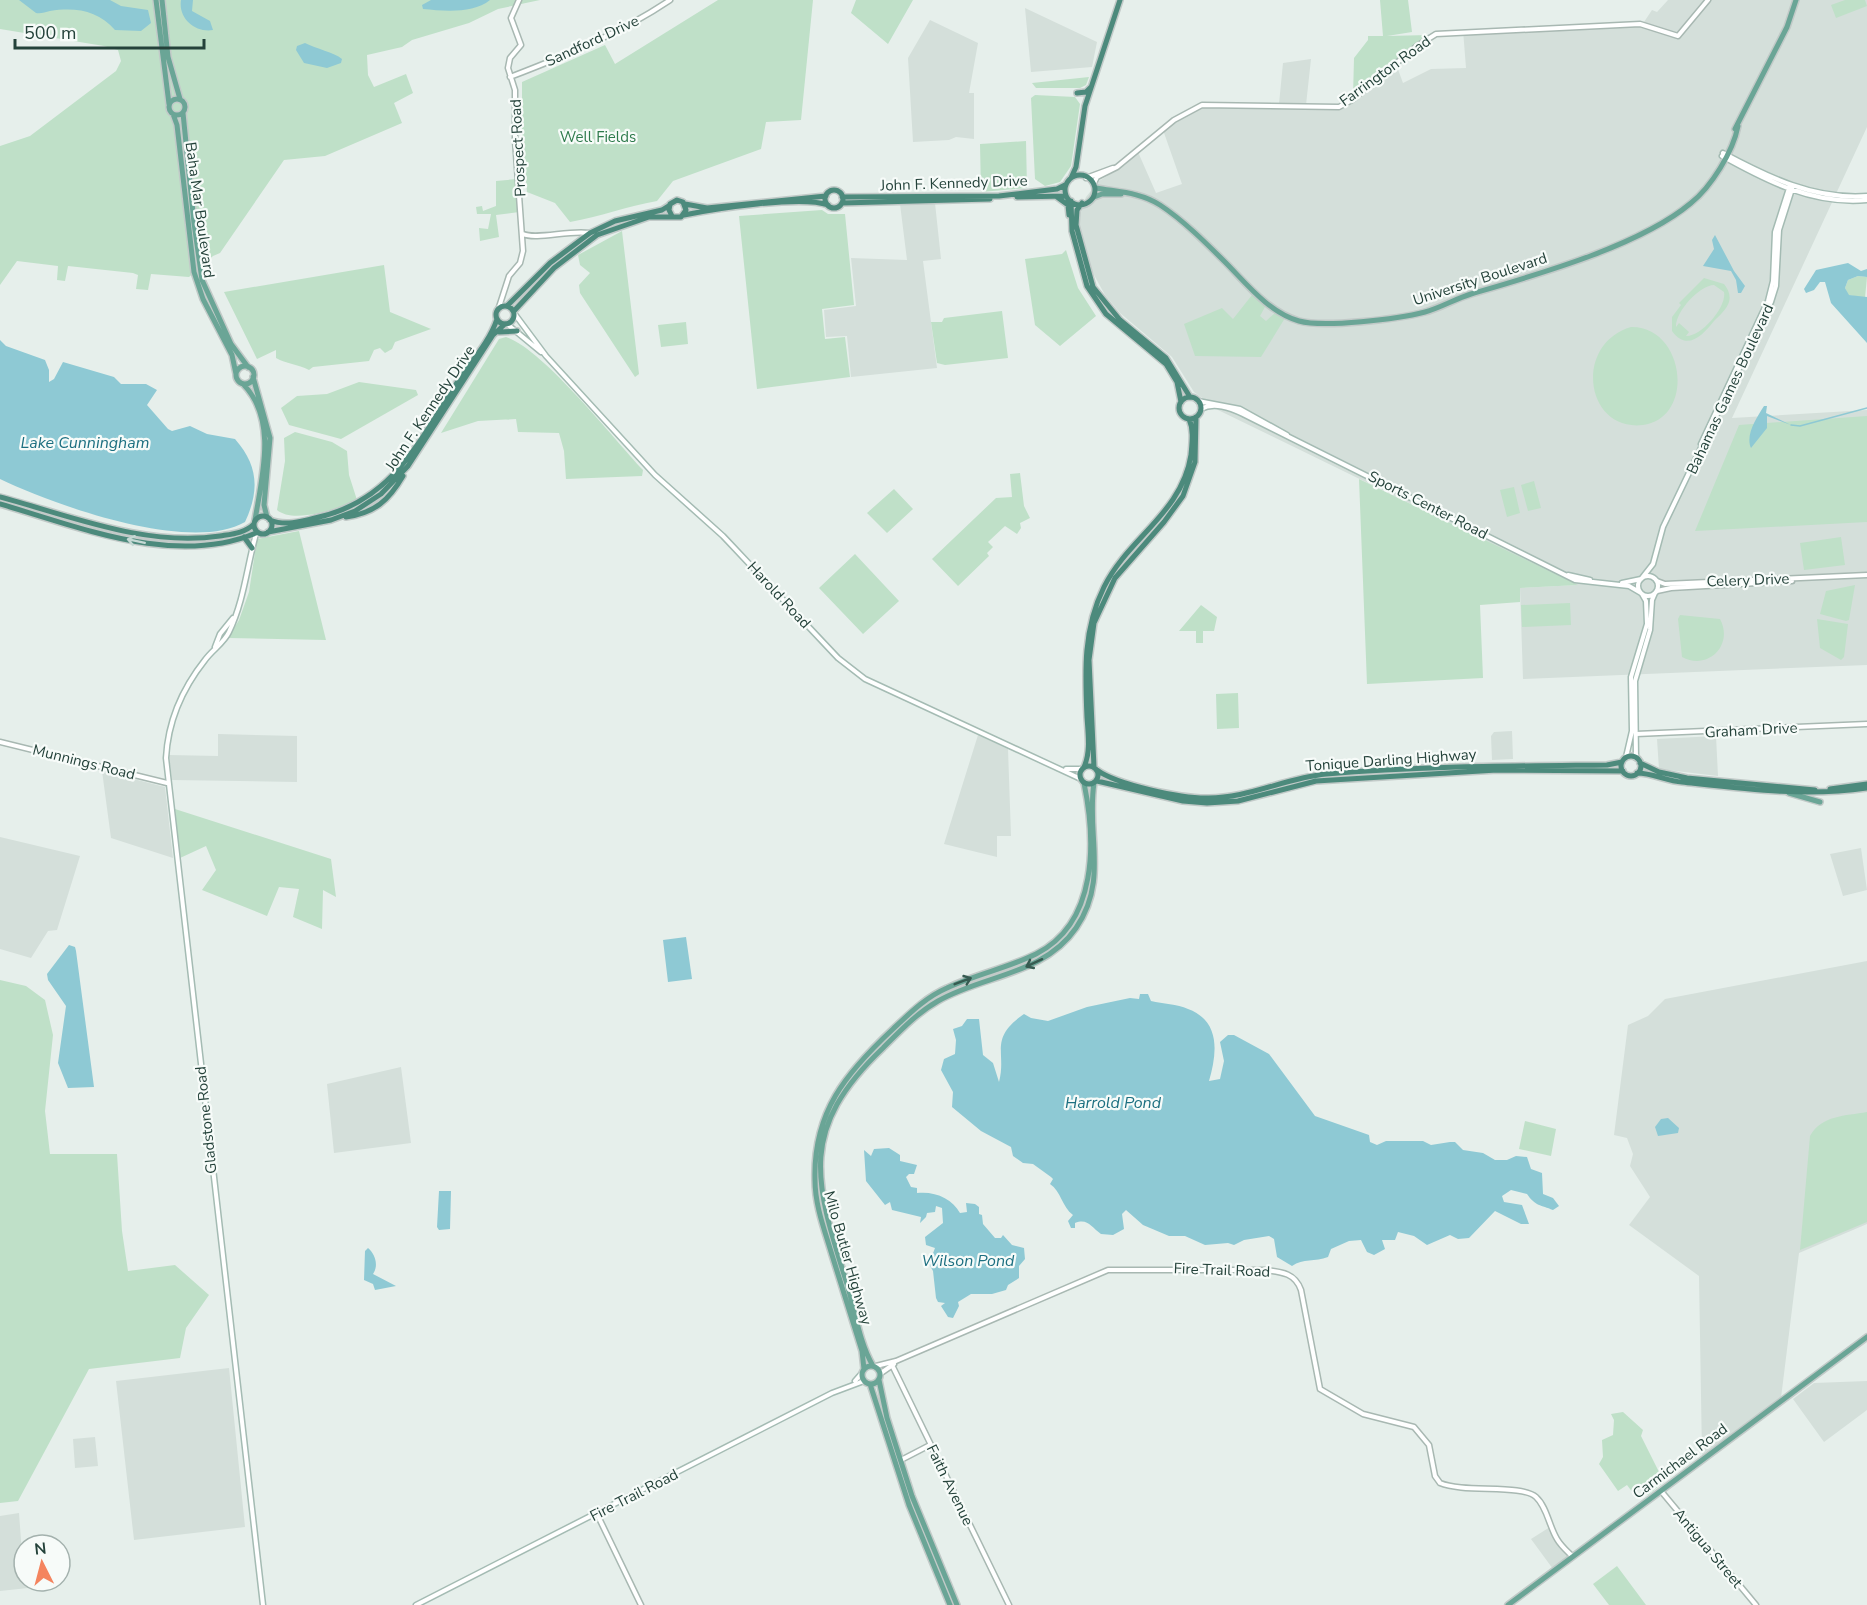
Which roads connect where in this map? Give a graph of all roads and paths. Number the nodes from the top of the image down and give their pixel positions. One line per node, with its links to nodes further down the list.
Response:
1 (156, 0): 11 (main road)
2 (162, 0): 10 (main road)
3 (519, 0): 8 (main road, Prospect Road)
4 (670, 0): 8 (main road, Sandford Drive)
5 (1119, 0): 9 (highway)
6 (1708, 0): 17 (main road, Farrington Road)
7 (1796, 0): 15 (main road, University Boulevard)
8 (510, 77): 38 (main road, Prospect Road)
9 (1092, 87): 12 (highway); 12 (highway)
10 (180, 99): 11 (main road); 13 (main road, Baha Mar Boulevard)
11 (169, 104): 14 (main road, Baha Mar Boulevard)
12 (1085, 110): 16 (highway)
13 (183, 113): 14 (main road); 47 (main road, Baha Mar Boulevard)
14 (173, 114): 48 (main road, Baha Mar Boulevard)
15 (1723, 155): 22 (main road); 24 (main road, University Boulevard)
16 (1077, 158): 18 (highway); 19 (highway)
17 (1115, 168): 19 (main road, Farrington Road); 21 (main road, Farrington Road)
18 (1071, 178): 19 (highway); 20 (highway)
19 (1084, 178): 21 (highway)
20 (1065, 185): 26 (highway); 29 (highway, John F. Kennedy Drive)
21 (1095, 186): 24 (main road, University Boulevard); 27 (highway)
22 (1791, 188): 28 (main road); 65 (main road, Bahamas Games Boulevard)
23 (1049, 195): 26 (highway, John F. Kennedy Drive); 29 (highway, John F. Kennedy Drive); 37 (highway)
24 (1138, 195): 27 (main road, University Boulevard)
25 (826, 196): 29 (highway, John F. Kennedy Drive); 32 (highway, John F. Kennedy Drive); 34 (highway)
26 (1065, 196): 30 (highway)
27 (1094, 197): 31 (highway)
28 (1867, 198)
29 (842, 200): 34 (highway, John F. Kennedy Drive)
30 (1071, 201): 31 (highway); 37 (highway)
31 (1082, 203): 51 (highway)
32 (685, 204): 33 (highway, John F. Kennedy Drive); 35 (highway)
33 (669, 205): 36 (highway); 39 (highway, John F. Kennedy Drive)
34 (828, 205): 35 (highway, John F. Kennedy Drive)
35 (684, 215): 36 (highway, John F. Kennedy Drive)
36 (672, 216): 41 (highway, John F. Kennedy Drive)
37 (1072, 231): 53 (highway)
38 (522, 233): 39 (main road); 40 (main road, Prospect Road)
39 (590, 233): 40 (highway, John F. Kennedy Drive)
40 (503, 305): 41 (highway); 42 (highway, John F. Kennedy Drive)
41 (514, 312): 43 (highway, John F. Kennedy Drive); 46 (main road, Harold Road)
42 (497, 319): 43 (highway); 60 (highway, John F. Kennedy Drive)
43 (506, 324): 44 (main road, Harold Road); 45 (highway, John F. Kennedy Drive)
44 (517, 331): 45 (highway); 46 (main road, Harold Road)
45 (494, 335): 62 (highway, John F. Kennedy Drive)
46 (546, 356): 84 (main road, Harold Road)
47 (248, 367): 48 (main road); 49 (main road)
48 (236, 374): 50 (main road)
49 (253, 377): 50 (main road); 60 (main road)
50 (243, 384): 61 (main road)
51 (1190, 397): 52 (highway); 53 (highway)
52 (1198, 401): 54 (highway); 57 (main road, Sports Center Road)
53 (1181, 402): 56 (highway)
54 (1201, 409): 55 (highway); 57 (main road, Sports Center Road)
55 (1196, 417): 56 (highway); 86 (highway)
56 (1189, 419): 85 (highway)
57 (1288, 435): 66 (main road, Sports Center Road)
58 (0, 497): 61 (highway, John F. Kennedy Drive)
59 (0, 504): 63 (highway, John F. Kennedy Drive, one-way to 59)
60 (268, 518): 61 (highway, John F. Kennedy Drive); 62 (highway)
61 (255, 522): 62 (highway)
62 (261, 533): 63 (highway, John F. Kennedy Drive); 64 (main road)
63 (244, 537): 64 (highway)
64 (253, 545): 73 (main road, Gladstone Road)
65 (1653, 564): 69 (main road, Bahamas Games Boulevard); 70 (main road, Bahamas Games Boulevard)
66 (1568, 575): 69 (main road, Sports Center Road); 72 (main road, Sports Center Road)
67 (1867, 575): 68 (main road, Celery Drive)
68 (1840, 576): 70 (main road, Celery Drive); 71 (main road, Celery Drive)
69 (1641, 578): 70 (main road); 72 (main road)
70 (1657, 580): 71 (main road)
71 (1656, 592): 72 (main road); 80 (main road)
72 (1641, 593): 82 (main road)
73 (234, 616): 74 (main road, Gladstone Road); 75 (main road, Gladstone Road)
74 (225, 627): 75 (main road); 76 (main road, Gladstone Road)
75 (230, 631): 77 (main road, Gladstone Road)
76 (219, 637): 77 (main road); 78 (main road, Gladstone Road)
77 (225, 640): 78 (main road, Gladstone Road)
78 (214, 648): 91 (main road, Gladstone Road)
79 (1867, 724): 80 (main road, Graham Drive)
80 (1636, 734): 83 (main road)
81 (0, 742): 91 (main road, Munnings Road)
82 (1624, 759): 83 (highway, Tonique Darling Highway); 86 (highway, Tonique Darling Highway); 87 (highway)
83 (1638, 760): 88 (highway); 92 (highway, Tonique Darling Highway)
84 (1060, 768): 85 (main road, Harold Road); 89 (main road, Harold Road)
85 (1083, 768): 86 (highway); 89 (highway)
86 (1096, 769): 90 (highway)
87 (1623, 771): 88 (highway, Tonique Darling Highway); 90 (highway, Tonique Darling Highway)
88 (1637, 773): 93 (highway, Tonique Darling Highway)
89 (1082, 781): 90 (highway, Tonique Darling Highway); 98 (main road, Milo Butler Highway, one-way to 89)
90 (1095, 782): 97 (main road, Milo Butler Highway, one-way to 97)
91 (167, 783): 108 (main road, Gladstone Road)
92 (1867, 786): 93 (highway, Tonique Darling Highway)
93 (1789, 794): 94 (main road)
94 (1820, 802)
95 (1867, 1337): 105 (main road, Carmichael Road)
96 (894, 1363): 97 (main road, Fire Trail Road); 99 (main road, Fire Trail Road); 103 (main road, Faith Avenue); 107 (main road, Fire Trail Road)
97 (874, 1366): 98 (main road); 99 (main road, Milo Butler Highway)
98 (863, 1371): 101 (main road, Milo Butler Highway); 102 (main road, Fire Trail Road)
99 (881, 1373): 100 (main road)
100 (879, 1380): 101 (main road); 104 (main road)
101 (867, 1382): 102 (main road, Fire Trail Road); 111 (main road)
102 (852, 1383): 106 (main road, Fire Trail Road)
103 (930, 1445): 104 (main road); 113 (main road, Faith Avenue)
104 (900, 1460): 112 (main road)
105 (1661, 1491): 107 (main road, Carmichael Road); 115 (main road, Antigua Street)
106 (597, 1514): 109 (main road, Fire Trail Road); 110 (main road)
107 (1572, 1556): 114 (main road, Carmichael Road)
108 (262, 1605)
109 (416, 1605)
110 (641, 1605)
111 (950, 1605)
112 (957, 1605)
113 (1008, 1605)
114 (1508, 1605)
115 (1756, 1605)

